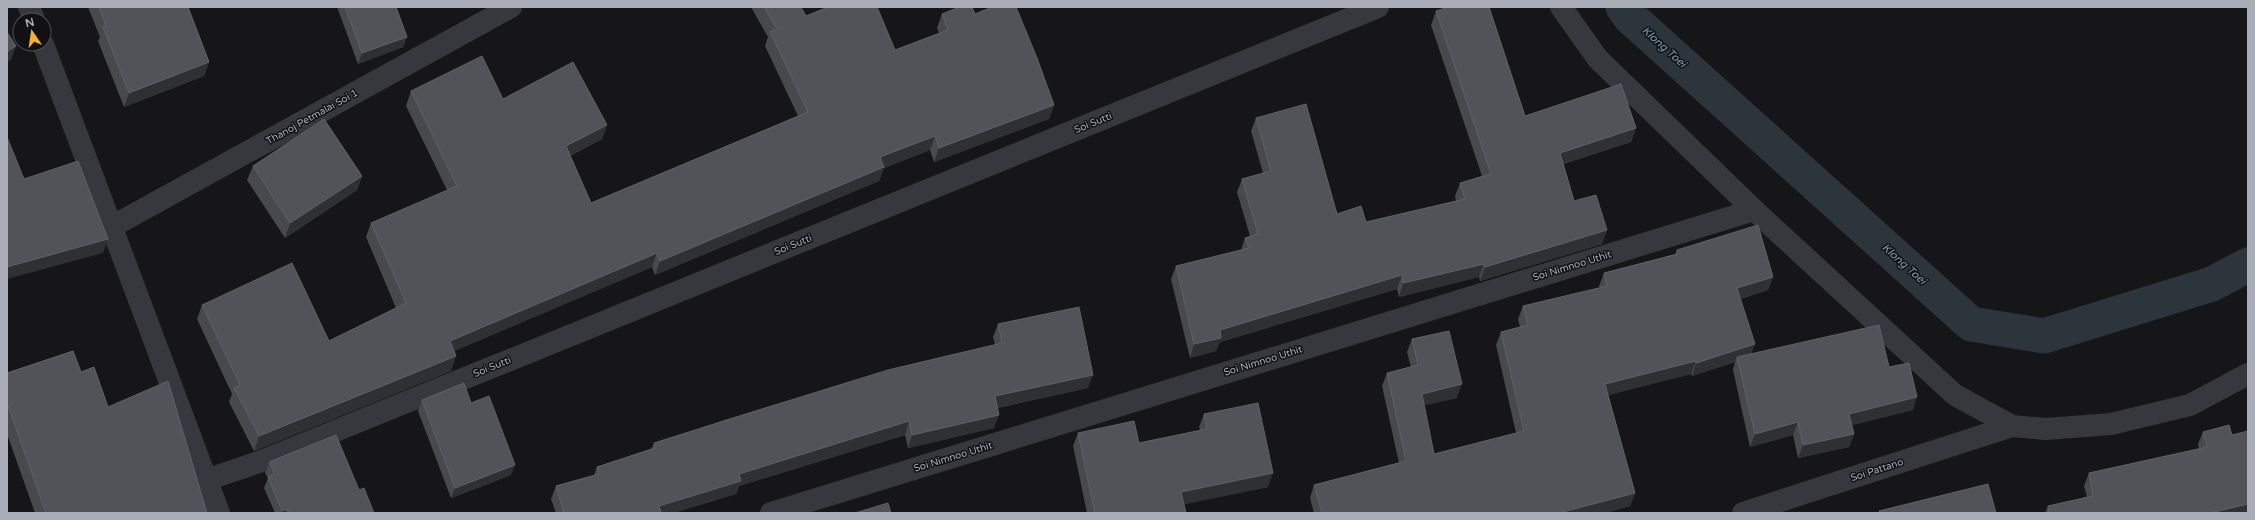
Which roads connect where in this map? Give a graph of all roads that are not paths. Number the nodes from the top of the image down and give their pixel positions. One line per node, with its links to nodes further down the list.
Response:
1 (511, 7): 6 (street, Thanoj Petmalai Soi 1)
2 (1378, 7): 9 (street, Soi Sutti)
3 (1561, 7): 5 (street)
4 (46, 52): 6 (street)
5 (1754, 210): 8 (street); 11 (street, Soi Nimnoo Uthit)
6 (113, 226): 9 (street)
7 (2248, 374): 8 (street)
8 (2012, 426): 12 (street, Soi Pattano)
9 (206, 480): 10 (street)
10 (219, 513)
11 (771, 513)
12 (1743, 513)

